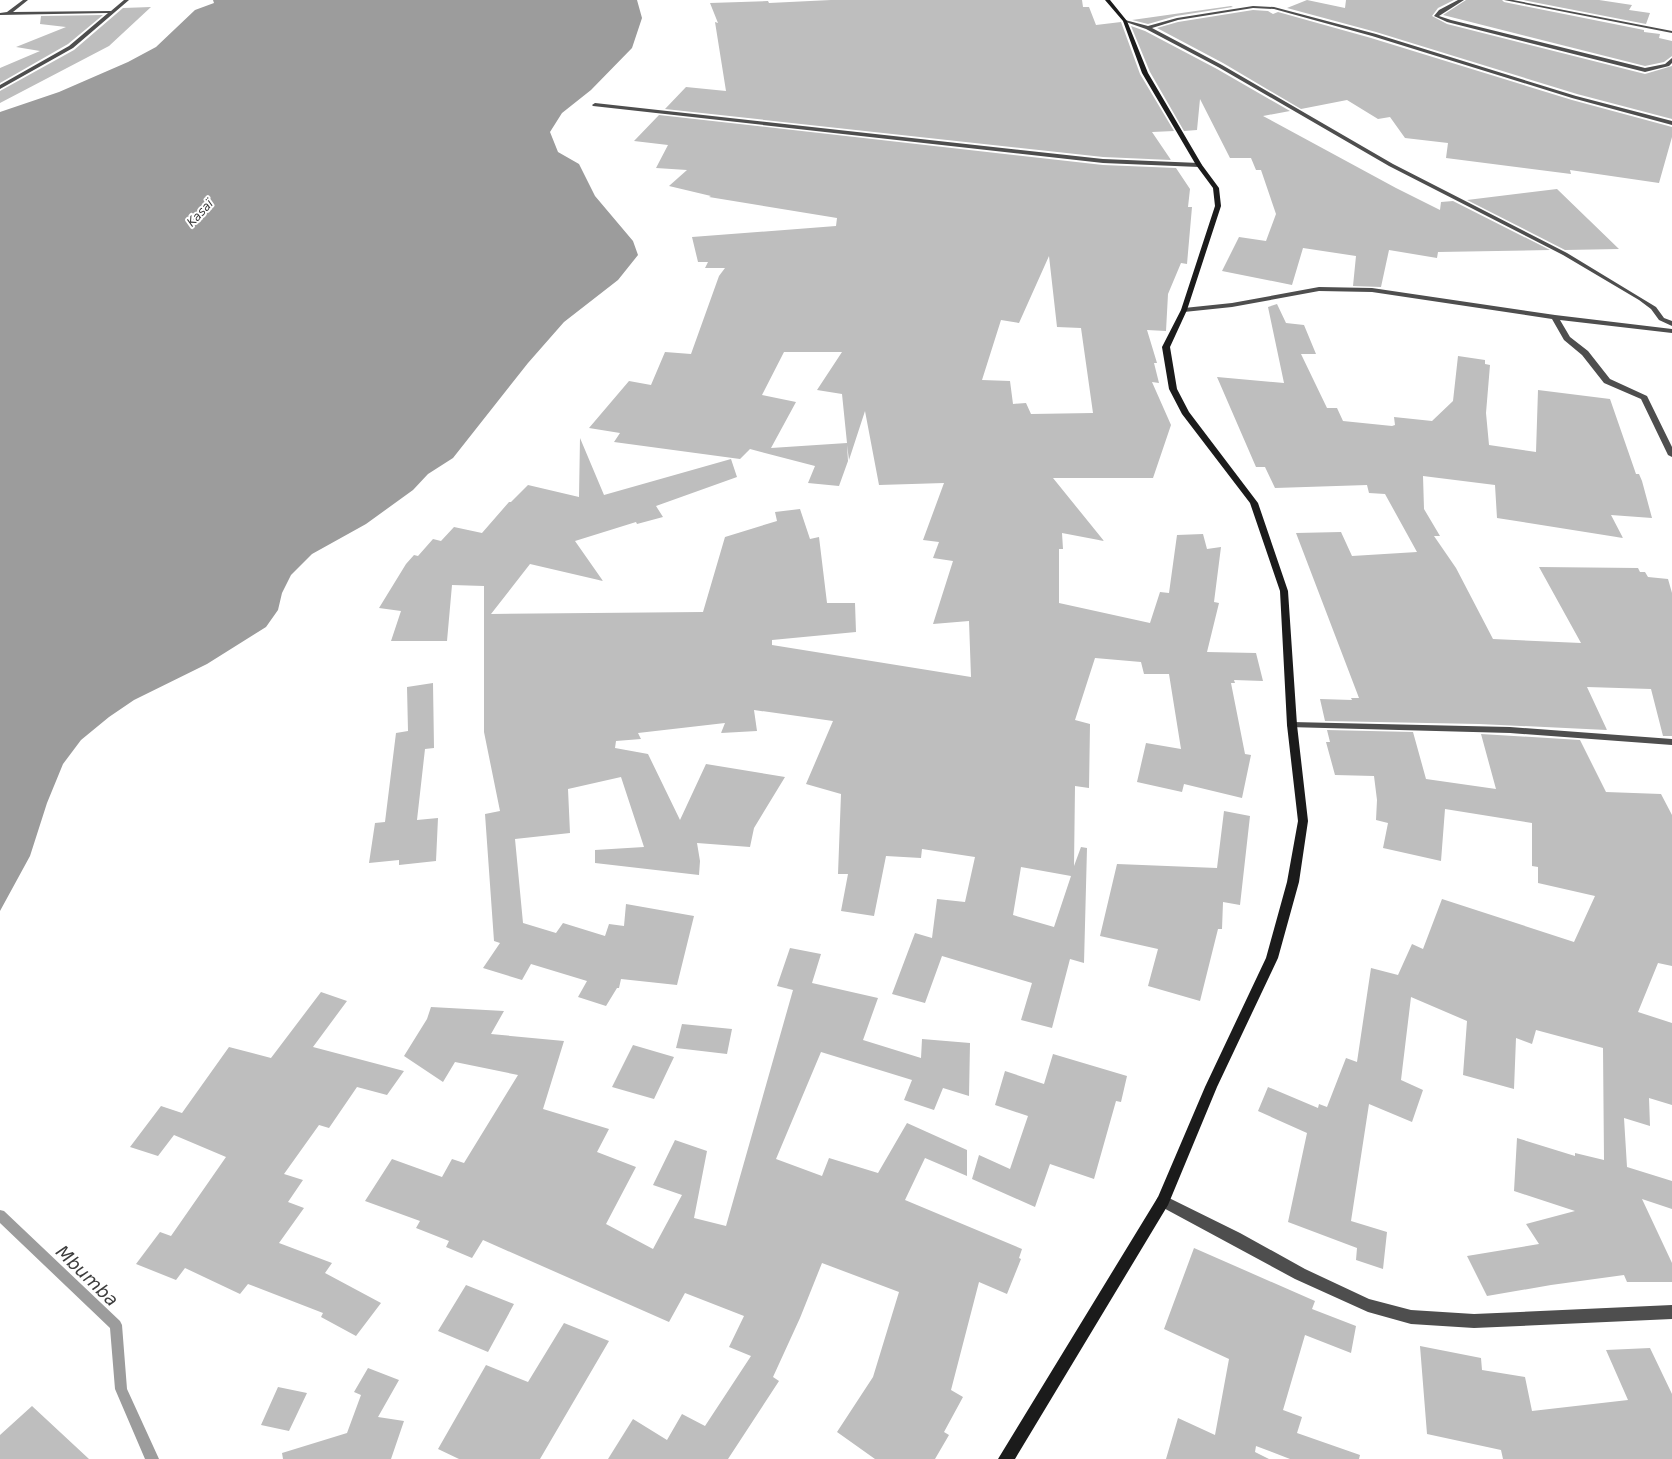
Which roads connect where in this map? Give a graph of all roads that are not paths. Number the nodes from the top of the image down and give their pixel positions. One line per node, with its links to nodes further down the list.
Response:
1 (26, 0): 8 (street)
2 (127, 0): 6 (street)
3 (1107, 0): 10 (main road)
4 (1462, 0): 13 (street)
5 (1506, 0): 12 (street)
6 (111, 12): 8 (street); 14 (street)
7 (0, 14): 8 (street)
8 (8, 14): 9 (street)
9 (0, 20)
10 (1125, 21): 11 (street); 17 (main road)
11 (1148, 28): 16 (street); 20 (street)
12 (1672, 32)
13 (1672, 60)
14 (0, 87)
15 (595, 105): 17 (street)
16 (1672, 123)
17 (1199, 165): 18 (main road)
18 (1184, 310): 19 (street); 23 (main road)
19 (1555, 317): 21 (street); 22 (street)
20 (1672, 324)
21 (1672, 331)
22 (1672, 455)
23 (1292, 725): 24 (street); 25 (main road)
24 (1672, 742)
25 (1162, 1201): 26 (street); 27 (main road)
26 (1672, 1312)
27 (1006, 1459)

